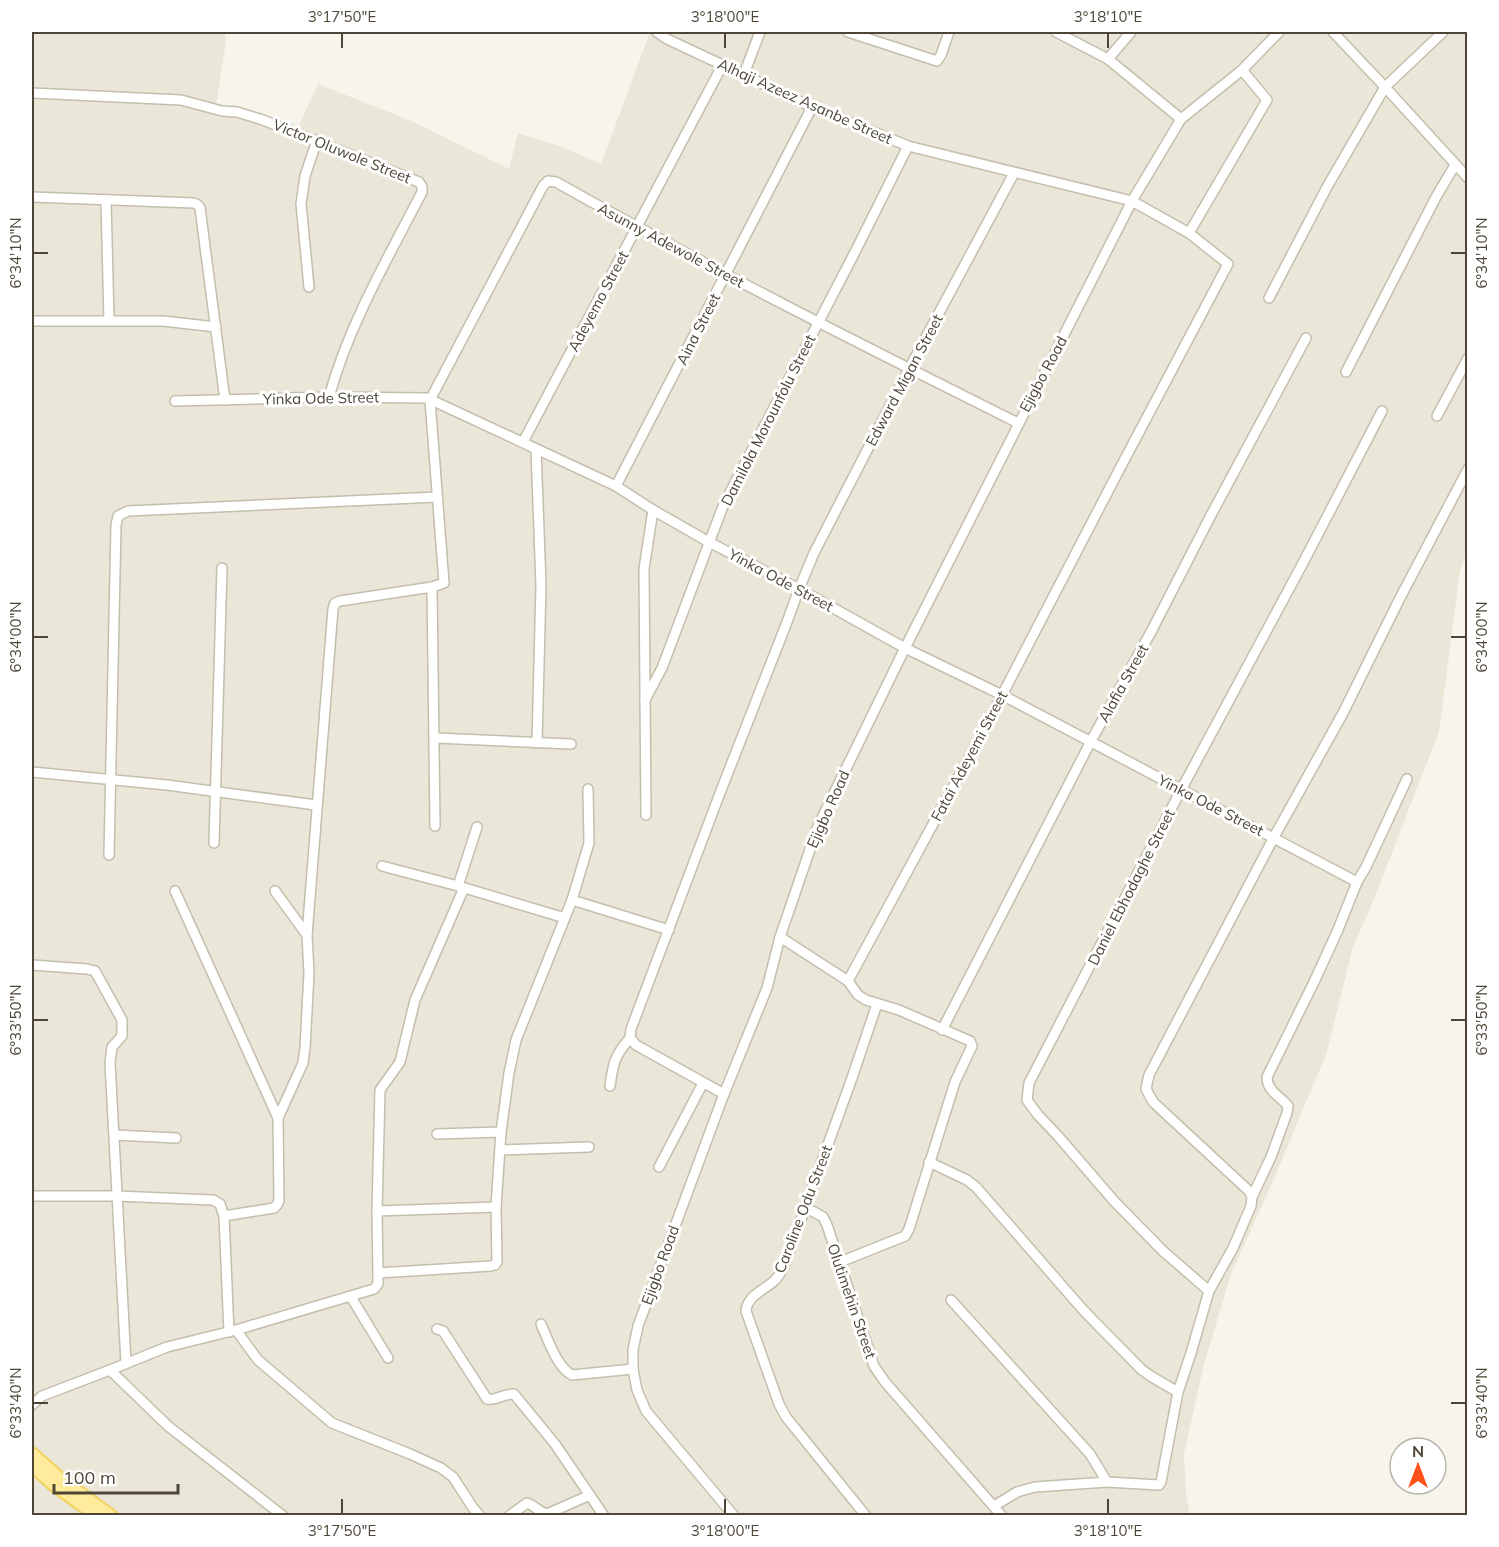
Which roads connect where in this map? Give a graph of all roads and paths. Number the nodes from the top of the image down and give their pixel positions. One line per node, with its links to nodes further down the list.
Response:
1 (657, 32): 11 (street, Alhaji Azeez Asanbe Street)
2 (760, 32): 13 (street)
3 (848, 32): 4 (street)
4 (950, 32)
5 (1056, 32): 10 (street)
6 (1131, 32): 10 (street)
7 (1279, 32): 12 (street)
8 (1333, 32): 14 (street)
9 (1443, 32): 14 (street)
10 (1108, 59): 17 (street)
11 (723, 64): 13 (street, Alhaji Azeez Asanbe Street); 26 (street, Adeyemo Street)
12 (1242, 70): 17 (street); 27 (street)
13 (744, 74): 16 (street, Alhaji Azeez Asanbe Street)
14 (1385, 87): 20 (street); 30 (street)
15 (32, 93): 18 (street, Victor Oluwole Street)
16 (812, 107): 19 (street, Alhaji Azeez Asanbe Street); 28 (street, Aina Street)
17 (1181, 119): 25 (street, Ejigbo Road)
18 (317, 140): 29 (street); 39 (street, Victor Oluwole Street)
19 (908, 146): 21 (street, Alhaji Azeez Asanbe Street); 33 (street, Damilola Morounfolu Street)
20 (1455, 165): 22 (street); 38 (street)
21 (1014, 173): 25 (street, Alhaji Azeez Asanbe Street); 37 (street, Edward Migan Street)
22 (1467, 178)
23 (32, 197): 24 (street)
24 (106, 200): 32 (street); 34 (street)
25 (1132, 201): 27 (street, Fatai Adeyemi Street); 45 (street, Ejigbo Road)
26 (637, 227): 28 (street, Asunny Adewole Street); 42 (street, Asunny Adewole Street); 46 (street, Adeyemo Street)
27 (1189, 232): 57 (street, Fatai Adeyemi Street)
28 (726, 275): 33 (street, Asunny Adewole Street); 49 (street, Aina Street)
29 (309, 287)
30 (1269, 298)
31 (32, 321): 32 (street)
32 (109, 321): 34 (street)
33 (818, 322): 37 (street, Asunny Adewole Street); 52 (street, Damilola Morounfolu Street)
34 (216, 327): 41 (street)
35 (1306, 338): 60 (street, Alafia Street)
36 (1467, 358): 44 (street)
37 (909, 369): 45 (street, Asunny Adewole Street); 55 (street, Edward Migan Street)
38 (1347, 372)
39 (329, 397): 41 (street, Yinka Ode Street); 42 (street, Yinka Ode Street)
40 (175, 400): 41 (street, Yinka Ode Street)
41 (225, 400)
42 (430, 400): 46 (street, Yinka Ode Street); 50 (street)
43 (1382, 411): 67 (street, Daniel Ebhodaghe Street)
44 (1437, 416)
45 (1018, 423): 56 (street, Ejigbo Road)
46 (523, 442): 47 (street, Yinka Ode Street)
47 (536, 449): 49 (street, Yinka Ode Street); 61 (street)
48 (1467, 469): 73 (street)
49 (616, 486): 51 (street, Yinka Ode Street)
50 (437, 497): 54 (street); 64 (street)
51 (653, 510): 52 (street, Yinka Ode Street); 58 (street)
52 (709, 542): 55 (street, Yinka Ode Street); 58 (street, Damilola Morounfolu Street)
53 (222, 568): 68 (street)
54 (432, 587): 59 (street); 69 (street)
55 (799, 589): 56 (street, Yinka Ode Street); 83 (street, Edward Migan Street)
56 (904, 648): 57 (street, Yinka Ode Street); 85 (street, Ejigbo Road)
57 (1002, 695): 60 (street, Yinka Ode Street); 87 (street, Fatai Adeyemi Street)
58 (645, 700): 70 (street)
59 (435, 738): 61 (street); 71 (street)
60 (1091, 741): 67 (street, Yinka Ode Street); 89 (street, Alafia Street)
61 (537, 743): 62 (street)
62 (571, 744)
63 (32, 772): 64 (street)
64 (111, 778): 68 (street); 75 (street)
65 (1407, 779): 77 (street)
66 (588, 789): 81 (street)
67 (1181, 790): 73 (street, Yinka Ode Street); 112 (street, Daniel Ebhodaghe Street)
68 (216, 792): 69 (street); 74 (street)
69 (316, 805): 84 (street)
70 (646, 815)
71 (435, 826)
72 (477, 827): 78 (street)
73 (1274, 837): 77 (street, Yinka Ode Street); 105 (street)
74 (214, 843)
75 (109, 855)
76 (382, 866): 78 (street)
77 (1357, 882): 105 (street)
78 (461, 887): 82 (street); 108 (street)
79 (175, 891): 94 (street)
80 (274, 891): 84 (street)
81 (572, 900): 82 (street); 83 (street)
82 (565, 918): 95 (street)
83 (669, 930): 90 (street, Edward Migan Street)
84 (307, 935): 94 (street)
85 (780, 937): 87 (street); 93 (street, Ejigbo Road)
86 (32, 965): 97 (street)
87 (848, 981): 88 (street)
88 (877, 1004): 89 (street); 107 (street, Caroline Odu Street)
89 (942, 1030): 101 (street)
90 (630, 1038): 91 (street); 92 (street, Edward Migan Street)
91 (703, 1083): 93 (street); 102 (street)
92 (610, 1086)
93 (724, 1094): 120 (street, Ejigbo Road)
94 (278, 1118): 109 (street)
95 (501, 1131): 96 (street); 100 (street)
96 (437, 1134)
97 (114, 1135): 98 (street); 104 (street)
98 (176, 1138)
99 (589, 1147): 100 (street)
100 (500, 1150): 106 (street)
101 (929, 1162): 110 (street); 122 (street)
102 (658, 1167)
103 (32, 1196): 104 (street)
104 (116, 1196): 109 (street); 119 (street)
105 (1252, 1197): 112 (street)
106 (496, 1207): 108 (street); 111 (street)
107 (805, 1207): 110 (street, Olutimehin Street); 136 (street, Caroline Odu Street)
108 (377, 1210): 111 (street)
109 (225, 1216): 117 (street)
110 (840, 1262): 128 (street, Olutimehin Street)
111 (378, 1273): 113 (street)
112 (1209, 1291): 122 (street)
113 (351, 1297): 117 (street); 118 (street)
114 (951, 1300): 126 (street)
115 (541, 1324): 120 (street)
116 (437, 1329): 127 (street)
117 (232, 1331): 119 (street); 132 (street)
118 (388, 1358)
119 (126, 1363): 121 (street)
120 (633, 1369): 135 (street, Ejigbo Road)
121 (110, 1370): 123 (street); 131 (street)
122 (1178, 1392): 126 (street)
123 (32, 1405)
124 (32, 1453): 130 (main road)
125 (32, 1466): 129 (main road)
126 (1107, 1482): 128 (street)
127 (590, 1496): 133 (street); 134 (street)
128 (994, 1506): 137 (street, Olutimehin Street)
129 (96, 1515)
130 (112, 1515)
131 (283, 1515)
132 (480, 1515)
133 (509, 1515)
134 (604, 1515)
135 (734, 1515)
136 (866, 1515)
137 (1002, 1515)

